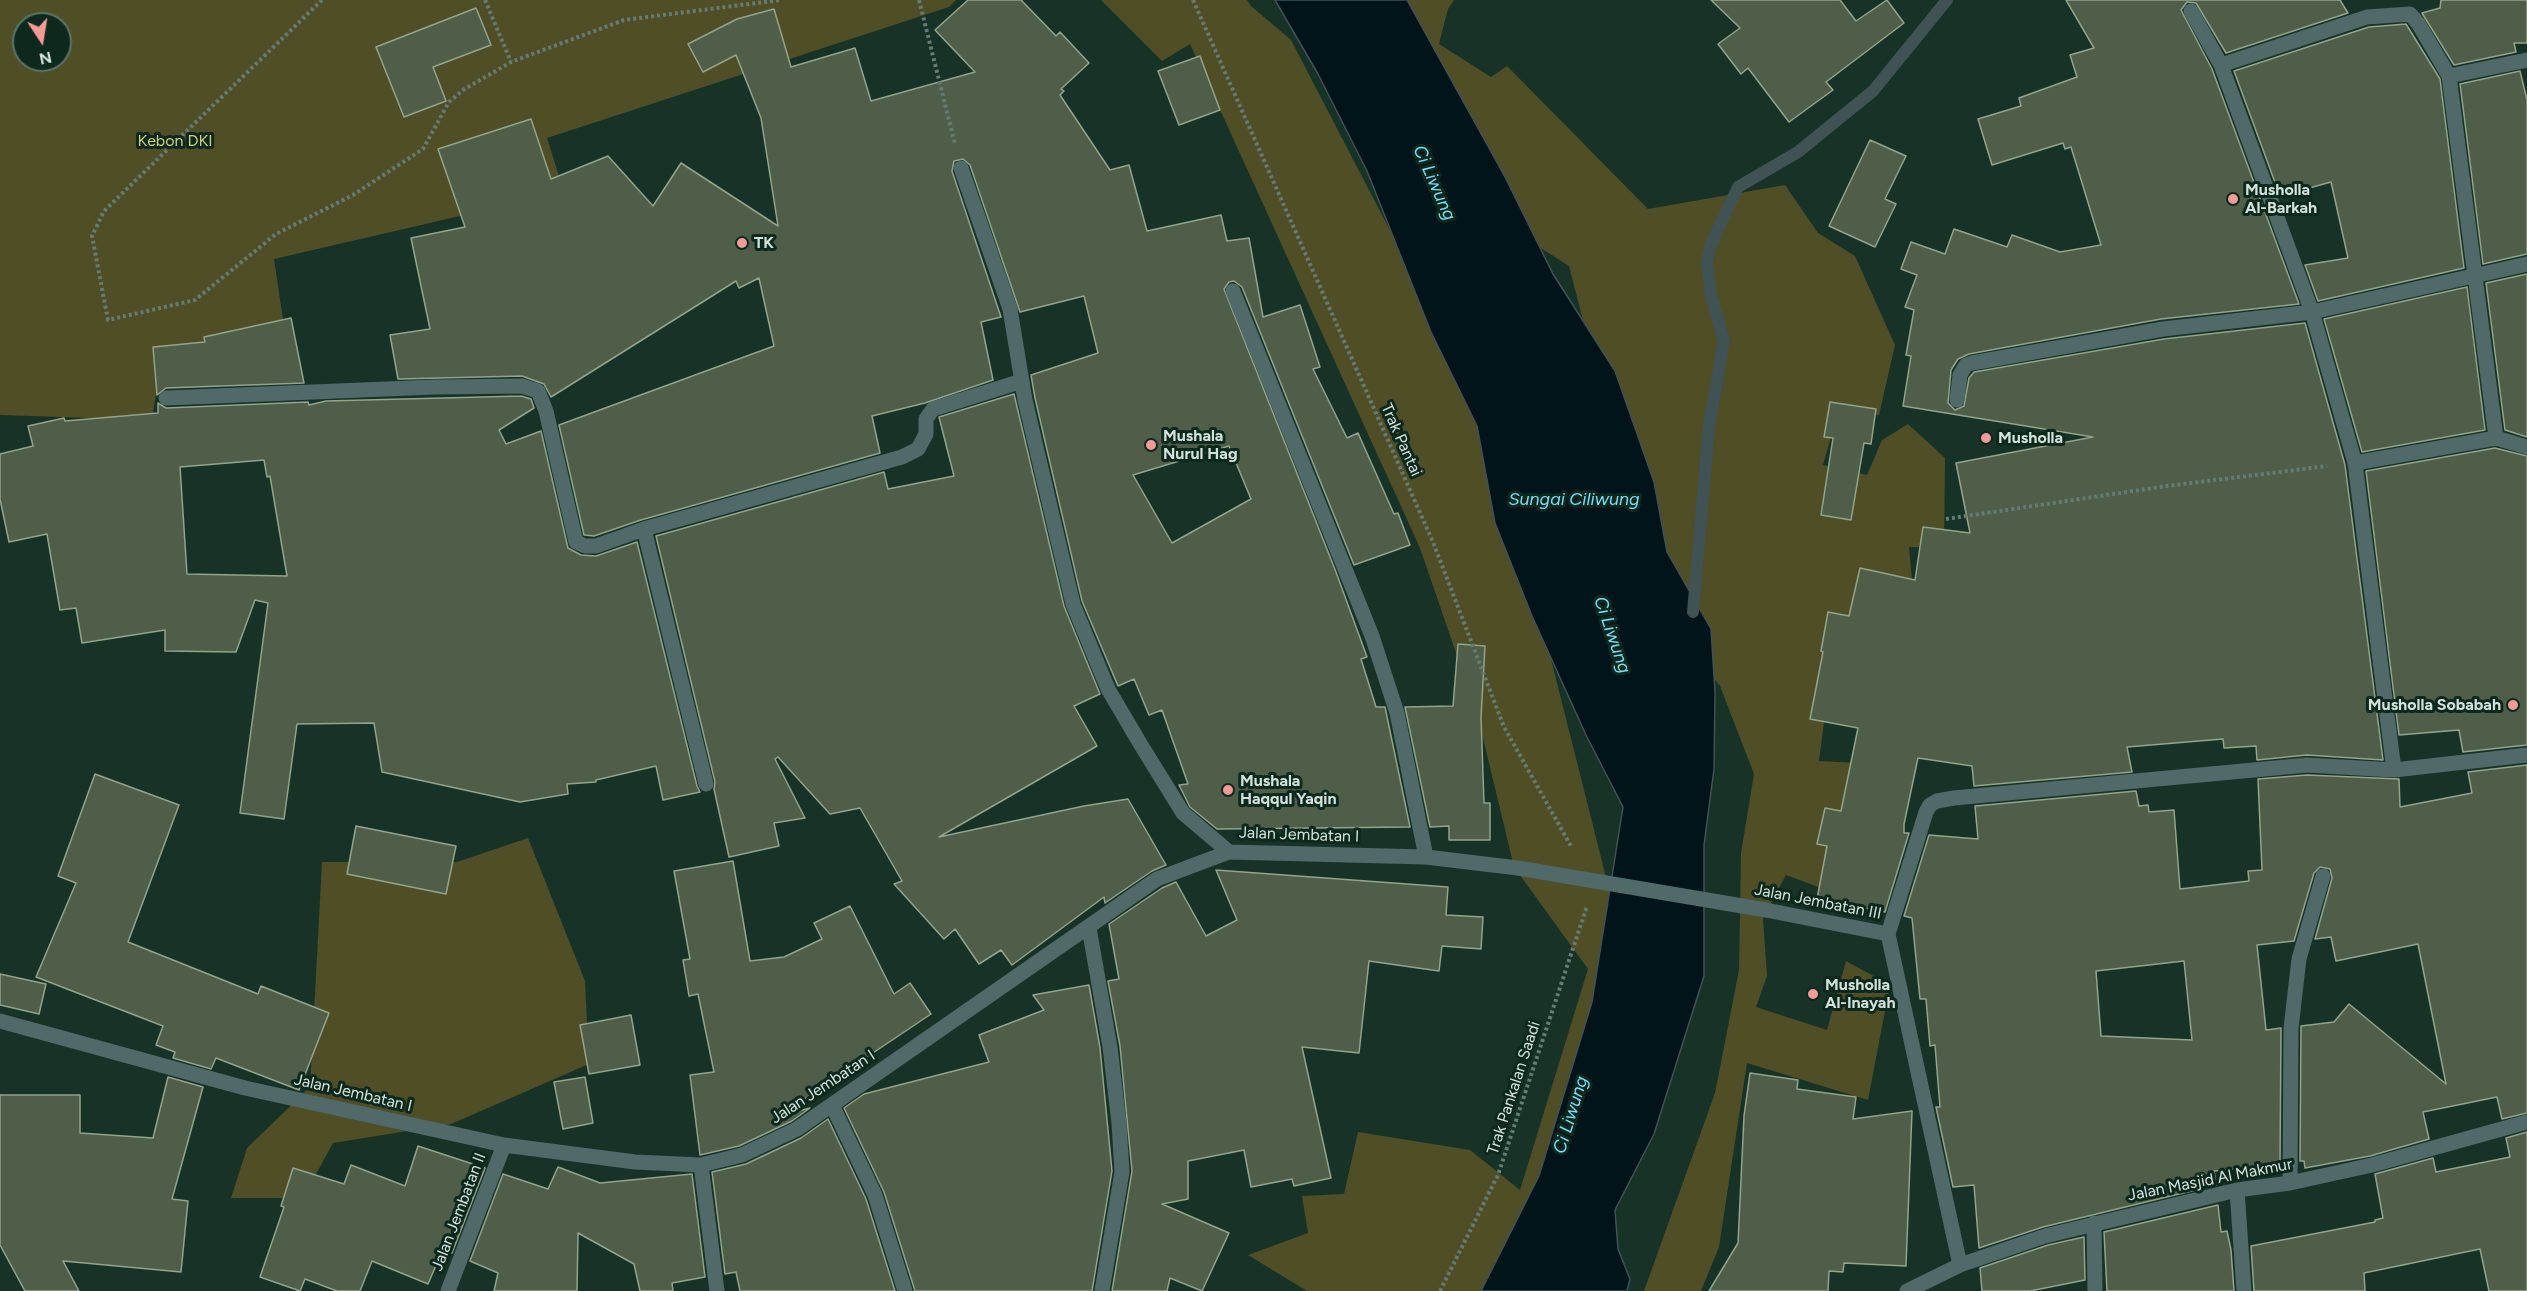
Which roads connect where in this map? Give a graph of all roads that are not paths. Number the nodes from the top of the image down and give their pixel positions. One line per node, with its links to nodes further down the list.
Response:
1 (2191, 11): 3 (street)
2 (2527, 60): 4 (street)
3 (2221, 64): 4 (street); 9 (street)
4 (2449, 76): 7 (street)
5 (961, 168): 10 (street)
6 (2527, 264): 7 (street)
7 (2475, 274): 9 (street); 13 (street)
8 (1233, 291): 21 (street)
9 (2312, 312): 12 (street); 15 (street)
10 (1022, 381): 16 (street); 20 (street)
11 (166, 398): 16 (street)
12 (1958, 400)
13 (2496, 438): 14 (street); 15 (street)
14 (2527, 447)
15 (2355, 463): 18 (street)
16 (644, 529): 19 (street)
17 (2527, 755): 18 (street)
18 (2394, 770): 25 (street)
19 (706, 784)
20 (1229, 852): 21 (street, Jalan Jembatan I); 24 (street, Jalan Jembatan I)
21 (1426, 857): 22 (street, Jalan Jembatan I)
22 (1514, 867): 25 (street, Jalan Jembatan III)
23 (2323, 876): 31 (street)
24 (1089, 928): 27 (street, Jalan Jembatan I); 38 (street)
25 (1888, 934): 34 (street, Jalan Jembatan III)
26 (0, 1021): 29 (street, Jalan Jembatan I)
27 (832, 1105): 30 (street, Jalan Jembatan I); 37 (street)
28 (2527, 1122): 31 (street, Jalan Masjid Al Makmur)
29 (504, 1145): 30 (street, Jalan Jembatan I); 35 (street, Jalan Jembatan II)
30 (701, 1165): 36 (street)
31 (2290, 1183): 32 (street, Jalan Masjid Al Makmur)
32 (2237, 1190): 33 (street, Jalan Masjid Al Makmur); 41 (street)
33 (2094, 1223): 34 (street, Jalan Masjid Al Makmur); 40 (street)
34 (1960, 1265): 39 (street, Jalan Masjid Al Makmur)
35 (448, 1291)
36 (717, 1291)
37 (905, 1291)
38 (1102, 1291)
39 (1906, 1291)
40 (2095, 1291)
41 (2244, 1291)

